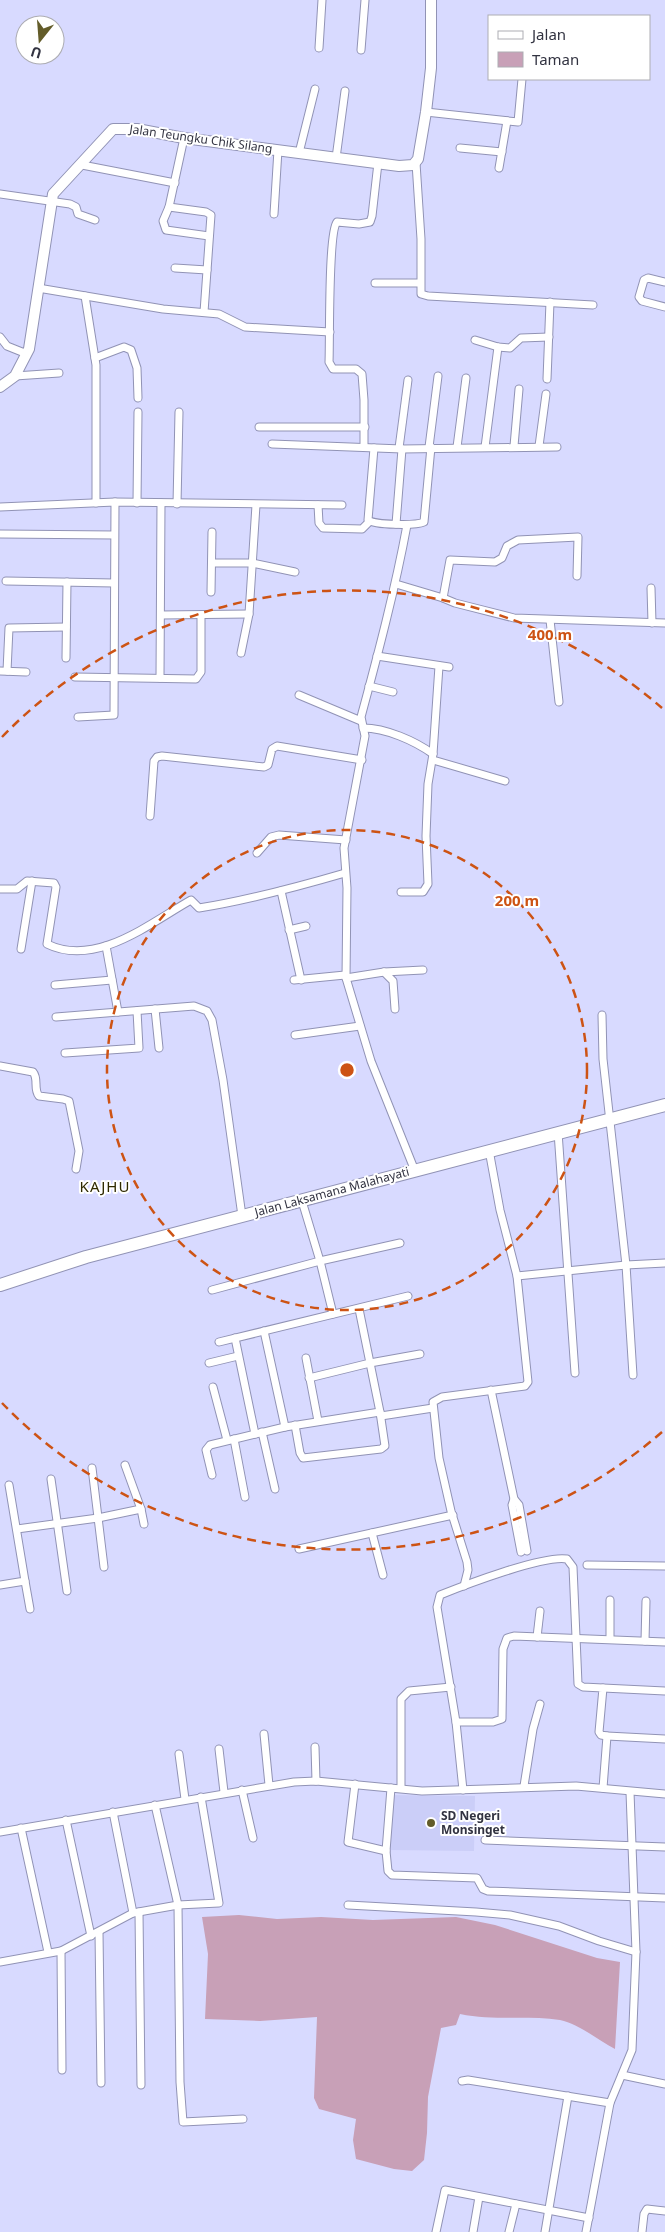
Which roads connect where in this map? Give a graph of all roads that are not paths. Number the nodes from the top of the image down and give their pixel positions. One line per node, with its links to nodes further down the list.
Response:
1 (322, 0): 4 (street)
2 (365, 0): 5 (street)
3 (431, 0): 9 (street)
4 (319, 48)
5 (361, 50)
6 (522, 80): 10 (street)
7 (314, 90): 15 (street)
8 (345, 90): 16 (street)
9 (426, 112): 10 (street); 17 (street)
10 (507, 121): 14 (street)
11 (184, 138): 13 (street, Jalan Teungku Chik Silang); 19 (street, Jalan Teungku Chik Silang); 21 (street)
12 (460, 148): 14 (street)
13 (278, 150): 15 (street, Jalan Teungku Chik Silang); 25 (street)
14 (502, 152): 20 (street)
15 (299, 153): 16 (street, Jalan Teungku Chik Silang)
16 (336, 158): 18 (street, Jalan Teungku Chik Silang)
17 (416, 162): 18 (street, Jalan Teungku Chik Silang); 32 (street)
18 (378, 163): 39 (street)
19 (82, 165): 21 (street); 23 (street, Jalan Teungku Chik Silang)
20 (499, 168)
21 (175, 183): 24 (street)
22 (0, 194): 23 (street)
23 (51, 199): 26 (street); 33 (street)
24 (169, 207): 27 (street); 27 (street)
25 (274, 214)
26 (95, 220)
27 (209, 236): 29 (street)
28 (175, 268): 29 (street)
29 (207, 270): 38 (street)
30 (665, 282): 37 (street)
31 (376, 283): 32 (street)
32 (420, 283): 35 (street)
33 (38, 288): 34 (street); 44 (street)
34 (86, 296): 38 (street); 45 (street)
35 (550, 302): 36 (street); 41 (street)
36 (593, 305)
37 (665, 307)
38 (204, 312): 39 (street)
39 (330, 332): 59 (street)
40 (0, 337): 44 (street)
41 (548, 337): 43 (street); 50 (street)
42 (475, 340): 43 (street)
43 (498, 347): 66 (street)
44 (27, 354): 47 (street)
45 (95, 358): 55 (street); 71 (street)
46 (59, 373): 47 (street)
47 (15, 376): 52 (street)
48 (438, 376): 64 (street)
49 (466, 378): 65 (street)
50 (547, 379)
51 (408, 380): 69 (street)
52 (0, 387)
53 (519, 388): 61 (street)
54 (546, 394): 62 (street)
55 (138, 398)
56 (138, 412): 72 (street)
57 (179, 412): 74 (street)
58 (259, 427): 59 (street)
59 (365, 427): 63 (street)
60 (272, 444): 63 (street)
61 (514, 446): 62 (street); 66 (street)
62 (539, 446): 67 (street)
63 (364, 447): 68 (street)
64 (430, 447): 65 (street); 69 (street); 81 (street)
65 (457, 447): 66 (street)
66 (485, 447)
67 (557, 447)
68 (374, 448): 69 (street); 79 (street)
69 (400, 448): 80 (street)
70 (115, 502): 71 (street); 72 (street); 84 (street)
71 (96, 503): 78 (street)
72 (137, 503): 73 (street)
73 (161, 503): 74 (street); 97 (street)
74 (176, 504): 75 (street)
75 (256, 505): 76 (street); 86 (street)
76 (318, 505): 77 (street); 79 (street)
77 (342, 505)
78 (0, 507)
79 (370, 522): 80 (street)
80 (396, 524): 81 (street)
81 (408, 525): 92 (street)
82 (212, 532): 85 (street)
83 (0, 534): 84 (street)
84 (114, 535): 91 (street)
85 (212, 563): 86 (street); 94 (street)
86 (252, 563): 87 (street); 96 (street)
87 (295, 572)
88 (577, 576): 95 (street)
89 (6, 581): 90 (street)
90 (67, 582): 91 (street); 102 (street)
91 (114, 583): 111 (street)
92 (396, 584): 95 (street); 104 (street)
93 (651, 588): 100 (street)
94 (211, 592)
95 (443, 598): 99 (street)
96 (249, 614): 98 (street); 103 (street)
97 (161, 615): 98 (street); 112 (street)
98 (201, 615): 112 (street)
99 (550, 620): 100 (street); 116 (street)
100 (652, 623): 101 (street)
101 (665, 623)
102 (66, 627): 105 (street); 108 (street)
103 (241, 653)
104 (377, 656): 106 (street); 113 (street)
105 (66, 658)
106 (439, 666): 107 (street); 119 (street)
107 (450, 667)
108 (3, 671): 109 (street)
109 (26, 672)
110 (75, 677): 111 (street)
111 (114, 677): 112 (street); 117 (street)
112 (160, 678)
113 (369, 686): 114 (street); 118 (street)
114 (393, 692)
115 (298, 695): 118 (street)
116 (558, 702)
117 (78, 717)
118 (362, 725): 119 (street); 120 (street)
119 (433, 757): 121 (street); 129 (street)
120 (362, 760): 122 (street); 123 (street)
121 (505, 780)
122 (150, 816)
123 (346, 840): 124 (street); 125 (street)
124 (257, 853)
125 (345, 873): 128 (street); 136 (street)
126 (32, 881): 127 (street); 132 (street); 133 (street)
127 (0, 889)
128 (281, 891): 131 (street); 132 (street)
129 (401, 892)
130 (306, 926): 131 (street)
131 (289, 930): 136 (street)
132 (106, 946): 137 (street)
133 (21, 949)
134 (423, 970): 135 (street)
135 (384, 972): 136 (street); 140 (street)
136 (346, 977): 145 (street)
137 (112, 980): 138 (street); 142 (street)
138 (55, 985)
139 (155, 1009): 141 (street); 147 (street); 157 (street)
140 (395, 1009)
141 (137, 1010): 142 (street); 148 (street)
142 (118, 1012): 144 (street)
143 (602, 1015): 151 (street)
144 (56, 1017)
145 (360, 1026): 146 (street); 155 (street)
146 (295, 1035)
147 (159, 1048)
148 (65, 1053)
149 (0, 1066): 154 (street)
150 (665, 1104): 151 (highway, Jalan Laksamana Malahayati)
151 (609, 1119): 152 (highway, Jalan Laksamana Malahayati); 161 (street)
152 (558, 1132): 153 (highway, Jalan Laksamana Malahayati); 162 (street)
153 (489, 1150): 155 (highway, Jalan Laksamana Malahayati); 163 (street)
154 (76, 1169)
155 (415, 1171): 156 (highway, Jalan Laksamana Malahayati)
156 (302, 1201): 157 (highway, Jalan Laksamana Malahayati); 159 (street)
157 (242, 1216): 164 (highway, Jalan Laksamana Malahayati)
158 (400, 1243): 159 (street)
159 (320, 1261): 165 (street); 168 (street)
160 (665, 1263): 161 (street)
161 (626, 1265): 162 (street); 178 (street)
162 (568, 1271): 163 (street); 177 (street)
163 (516, 1276): 181 (street)
164 (0, 1285)
165 (212, 1290)
166 (408, 1296): 167 (street)
167 (359, 1309): 168 (street); 176 (street)
168 (333, 1314): 169 (street)
169 (264, 1331): 170 (street); 186 (street)
170 (235, 1338): 171 (street); 173 (street)
171 (219, 1342)
172 (420, 1354): 176 (street)
173 (238, 1356): 175 (street); 187 (street)
174 (306, 1358): 179 (street)
175 (209, 1363)
176 (370, 1363): 179 (street); 183 (street)
177 (575, 1372)
178 (633, 1375)
179 (309, 1378): 184 (street)
180 (213, 1387): 188 (street)
181 (491, 1390): 182 (street); 204 (street)
182 (433, 1408): 183 (street); 197 (street)
183 (380, 1414): 184 (street); 185 (street)
184 (318, 1421): 185 (street)
185 (295, 1425): 186 (street)
186 (285, 1427): 187 (street)
187 (259, 1433): 188 (street); 194 (street)
188 (230, 1440): 191 (street); 195 (street)
189 (125, 1465): 196 (street)
190 (92, 1468): 198 (street)
191 (212, 1475)
192 (51, 1479): 199 (street)
193 (9, 1485): 201 (street)
194 (275, 1489)
195 (245, 1497)
196 (141, 1509): 198 (street); 200 (street)
197 (453, 1515): 202 (street); 211 (street)
198 (98, 1518): 199 (street); 207 (street)
199 (57, 1524): 201 (street); 212 (street)
200 (144, 1524)
201 (17, 1529): 209 (street)
202 (372, 1533): 203 (street); 208 (street)
203 (299, 1548)
204 (524, 1551)
205 (587, 1565): 206 (street)
206 (665, 1566)
207 (104, 1567)
208 (383, 1575)
209 (25, 1581): 210 (street); 215 (street)
210 (0, 1585)
211 (464, 1585): 218 (street); 222 (street)
212 (68, 1591)
213 (610, 1600): 219 (street)
214 (646, 1601): 220 (street)
215 (30, 1609)
216 (540, 1611): 217 (street)
217 (537, 1637): 218 (street); 226 (street)
218 (576, 1638): 219 (street); 223 (street)
219 (610, 1639): 220 (street)
220 (645, 1641): 221 (street)
221 (665, 1642)
222 (451, 1686): 226 (street); 238 (street)
223 (603, 1688): 224 (street); 228 (street)
224 (665, 1691)
225 (540, 1704): 236 (street)
226 (456, 1722): 241 (street)
227 (264, 1734): 235 (street)
228 (607, 1736): 229 (street); 239 (street)
229 (665, 1739)
230 (314, 1747): 233 (street)
231 (218, 1749): 242 (street)
232 (179, 1754): 246 (street)
233 (316, 1781): 234 (street); 235 (street)
234 (355, 1784): 237 (street); 256 (street)
235 (269, 1785): 240 (street)
236 (524, 1786): 239 (street); 241 (street)
237 (391, 1788): 238 (street); 256 (street)
238 (401, 1788): 241 (street)
239 (603, 1788): 243 (street)
240 (242, 1790): 242 (street); 252 (street)
241 (463, 1790)
242 (224, 1792): 245 (street)
243 (630, 1792): 244 (street); 254 (street)
244 (665, 1794)
245 (201, 1797): 246 (street); 259 (street)
246 (185, 1799): 247 (street)
247 (155, 1805): 248 (street); 259 (street)
248 (112, 1812): 249 (street); 261 (street)
249 (66, 1820): 250 (street); 263 (street)
250 (21, 1828): 251 (street); 265 (street)
251 (0, 1832)
252 (253, 1838)
253 (485, 1840): 254 (street)
254 (631, 1844): 255 (street); 257 (street)
255 (665, 1847)
256 (386, 1851): 257 (street)
257 (633, 1896): 258 (street); 266 (street)
258 (665, 1898)
259 (178, 1905): 261 (street); 276 (street)
260 (348, 1905): 266 (street)
261 (136, 1912): 262 (street); 273 (street)
262 (99, 1932): 263 (street); 271 (street)
263 (91, 1936): 264 (street)
264 (62, 1951): 265 (street); 268 (street)
265 (48, 1952): 267 (street)
266 (636, 1953): 269 (street)
267 (0, 1960)
268 (62, 2070)
269 (622, 2075): 272 (street); 275 (street)
270 (462, 2081): 274 (street)
271 (101, 2083)
272 (665, 2084)
273 (141, 2085)
274 (568, 2096): 275 (street); 279 (street)
275 (610, 2103): 281 (street)
276 (243, 2119)
277 (480, 2197): 278 (street); 282 (street); 283 (street)
278 (516, 2204): 279 (street); 284 (street)
279 (550, 2210): 281 (street); 285 (street)
280 (665, 2212): 287 (street)
281 (589, 2218): 286 (street)
282 (436, 2232)
283 (473, 2232)
284 (509, 2232)
285 (545, 2232)
286 (586, 2232)
287 (642, 2232)

